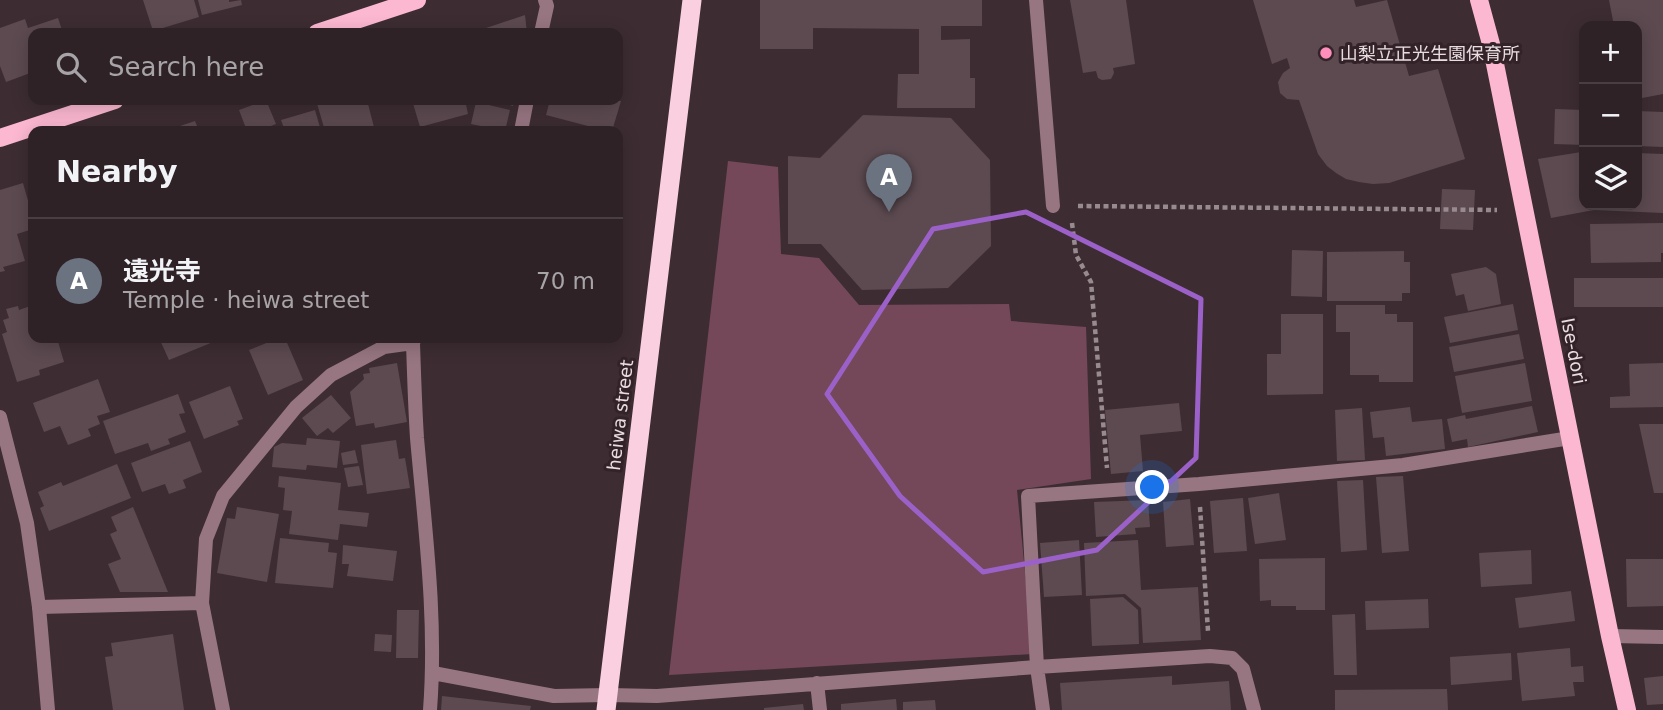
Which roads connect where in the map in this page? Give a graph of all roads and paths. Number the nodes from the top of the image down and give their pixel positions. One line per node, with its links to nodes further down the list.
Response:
1 (417, 0): 6 (main road)
2 (545, 0): 7 (street)
3 (692, 0): 31 (highway, heiwa street)
4 (1037, 0): 14 (street)
5 (1479, 0): 16 (main road, Ise-dori)
6 (332, 28)
7 (542, 28)
8 (100, 105): 10 (main road)
9 (526, 105): 11 (street)
10 (36, 126)
11 (522, 126)
12 (28, 129): 13 (main road)
13 (0, 138)
14 (1053, 206): 15 (path)
15 (1070, 206): 16 (path); 22 (path)
16 (1524, 210): 20 (main road, Ise-dori)
17 (401, 343): 23 (street)
18 (414, 343): 29 (street)
19 (0, 417): 24 (street)
20 (1570, 438): 21 (street); 25 (main road, Ise-dori)
21 (1199, 484): 22 (street); 27 (path)
22 (1108, 490): 28 (street)
23 (202, 603): 24 (street); 33 (street)
24 (39, 607): 32 (street)
25 (1610, 636): 26 (street); 38 (main road, Ise-dori)
26 (1663, 637)
27 (1209, 656): 28 (street); 37 (street)
28 (1037, 667): 30 (street); 36 (street)
29 (433, 673): 31 (street); 34 (street)
30 (817, 683): 31 (street); 35 (street)
31 (607, 703)
32 (48, 710)
33 (223, 710)
34 (430, 710)
35 (820, 710)
36 (1042, 710)
37 (1254, 710)
38 (1627, 710)

